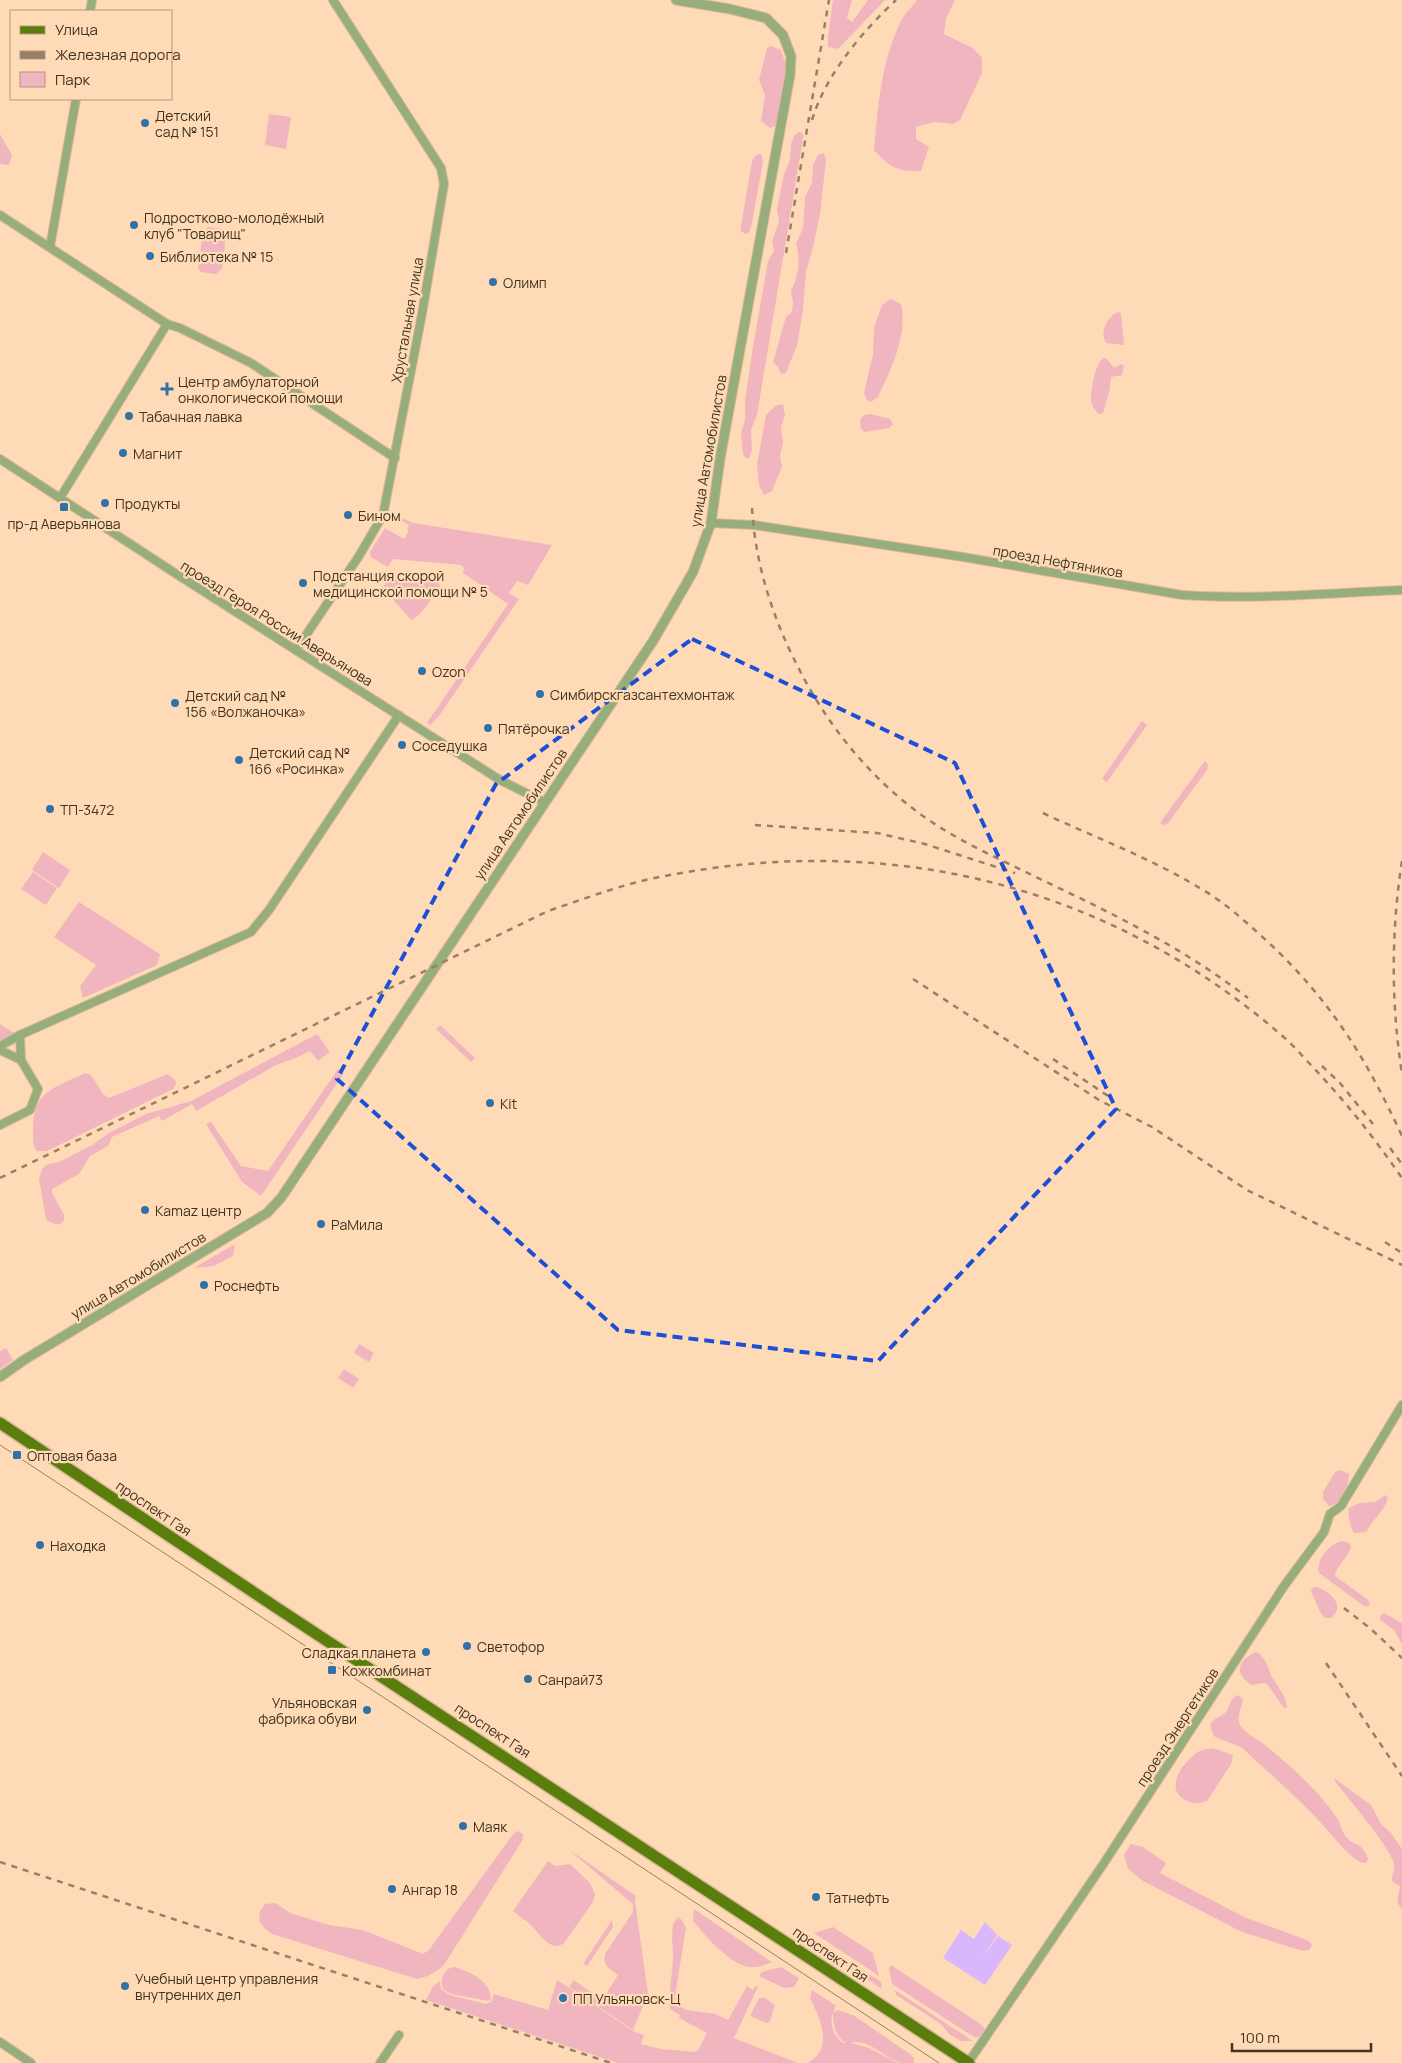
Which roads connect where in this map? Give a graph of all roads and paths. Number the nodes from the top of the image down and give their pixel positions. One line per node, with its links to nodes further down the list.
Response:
1 (333, 0): 7 (street, Хрустальная улица)
2 (676, 0): 10 (street, улица Автомобилистов)
3 (76, 100): 5 (street)
4 (0, 215): 5 (street)
5 (50, 248): 6 (street)
6 (167, 324): 7 (street); 9 (street)
7 (395, 458): 12 (street, Хрустальная улица)
8 (0, 459): 9 (street, проезд Героя России Аверьянова)
9 (60, 498): 12 (street, проезд Героя России Аверьянова)
10 (711, 523): 11 (street, проезд Нефтяников); 14 (street, улица Автомобилистов)
11 (1402, 590)
12 (296, 650): 13 (street, проезд Героя России Аверьянова)
13 (400, 715): 14 (street, проезд Героя России Аверьянова); 15 (street)
14 (544, 802): 20 (street, улица Автомобилистов)
15 (20, 1035): 16 (street); 18 (street)
16 (0, 1046)
17 (0, 1050): 18 (street)
18 (21, 1060): 19 (street)
19 (0, 1125)
20 (0, 1377)
21 (1402, 1405): 27 (street, проезд Энергетиков)
22 (0, 1423): 27 (main road, проспект Гая)
23 (399, 2035): 26 (street)
24 (1, 2045): 25 (street)
25 (31, 2063)
26 (380, 2063)
27 (969, 2063)

